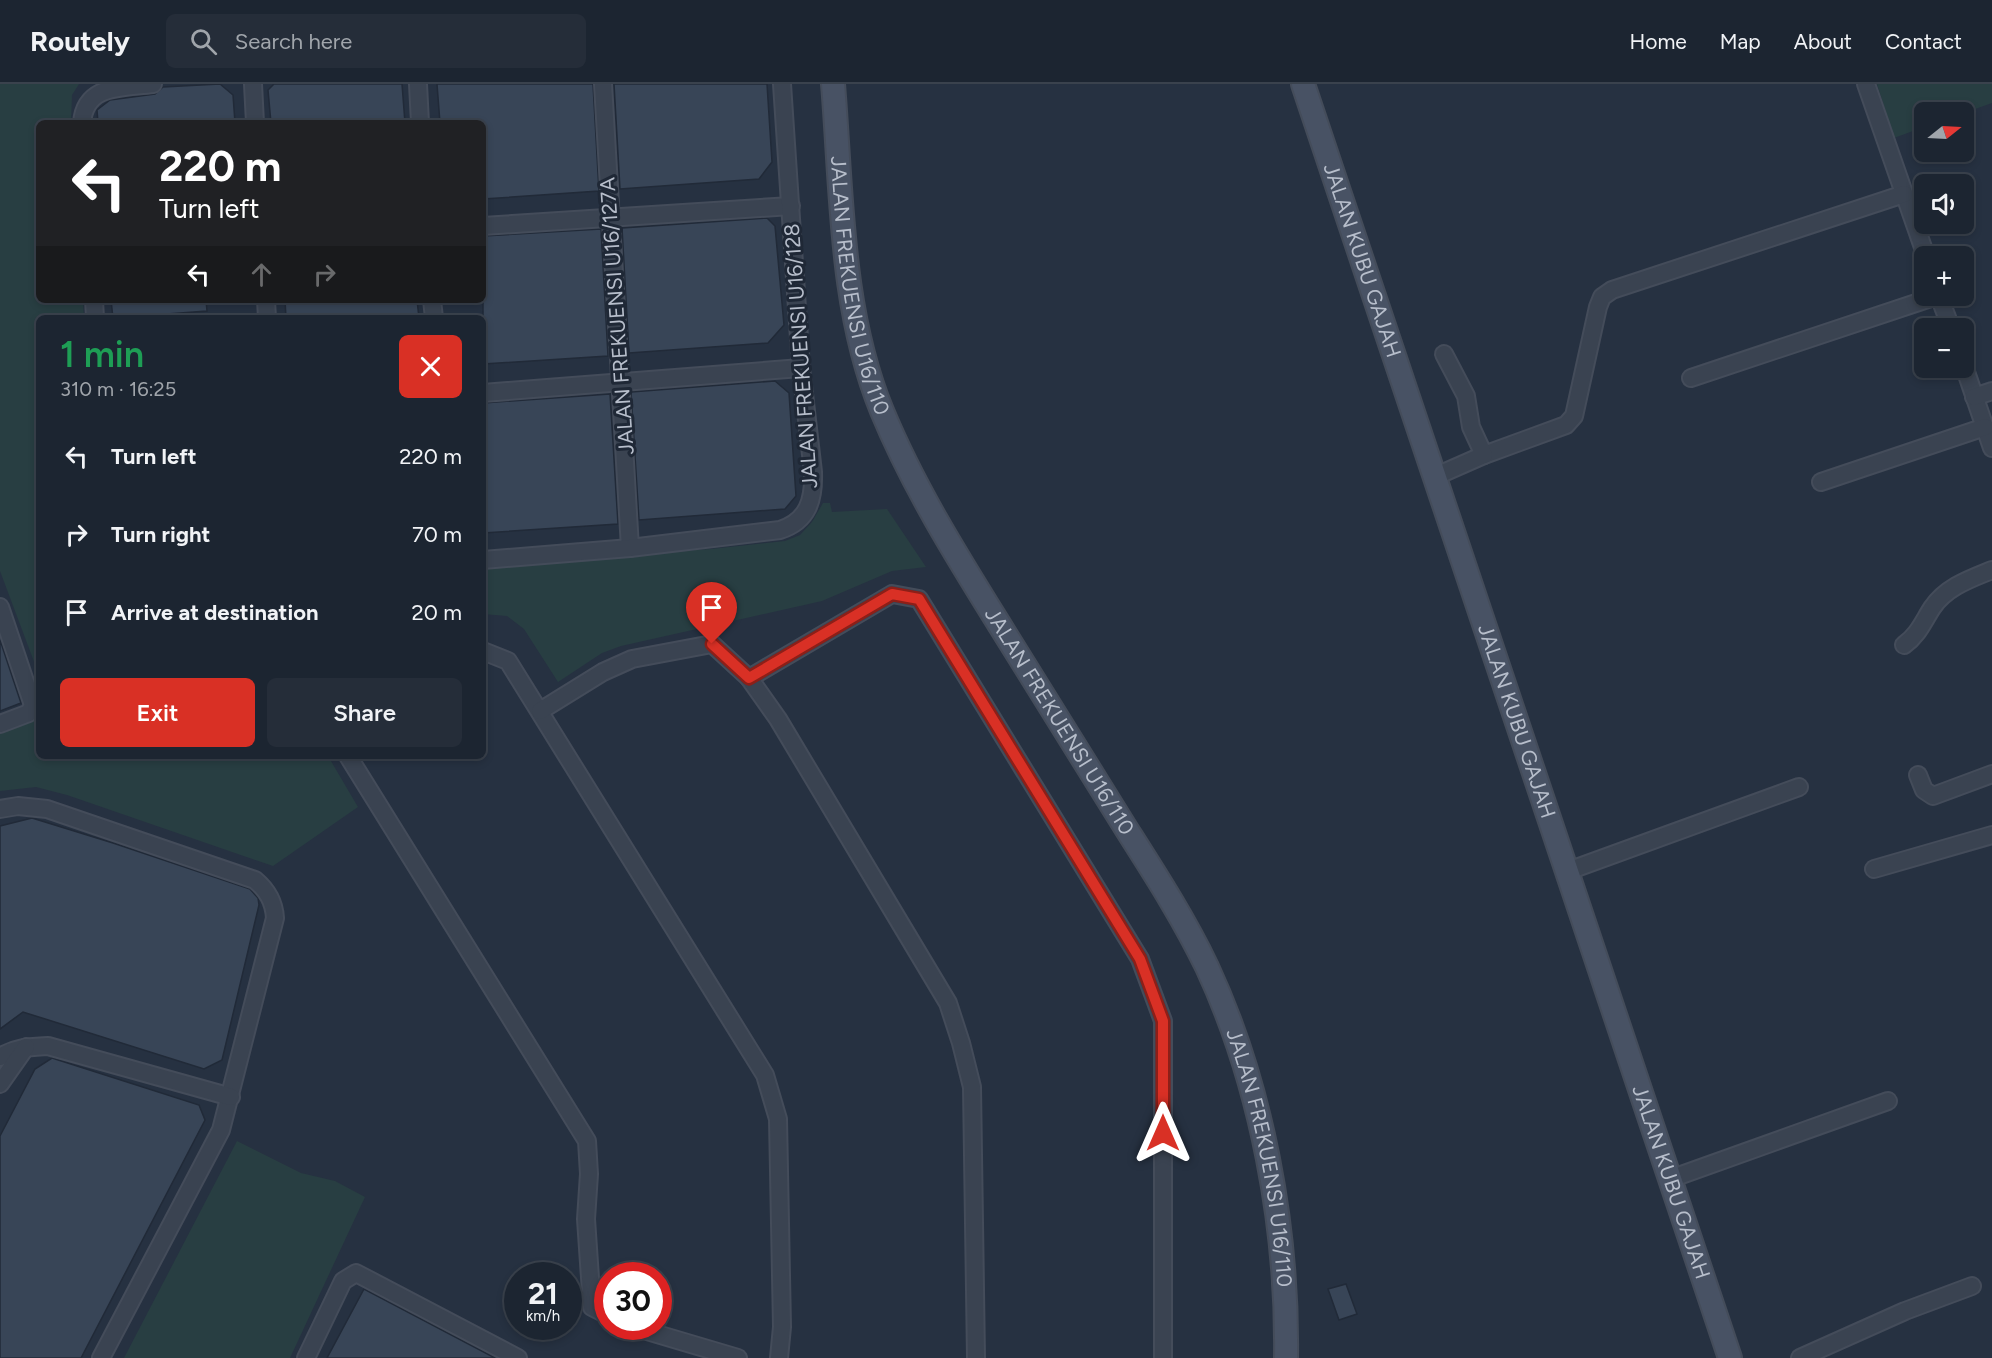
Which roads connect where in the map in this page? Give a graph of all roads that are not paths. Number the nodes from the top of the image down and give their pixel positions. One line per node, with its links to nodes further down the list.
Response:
1 (153, 84): 9 (street)
2 (253, 84): 10 (street)
3 (418, 84): 11 (street)
4 (603, 84): 14 (street, JALAN FREKUENSI U16/127A)
5 (782, 84): 13 (street, JALAN FREKUENSI U16/128)
6 (833, 84): 64 (street, JALAN FREKUENSI U16/110)
7 (1303, 84): 29 (street, JALAN KUBU GAJAH)
8 (1866, 84): 12 (street)
9 (83, 120)
10 (255, 120)
11 (420, 120)
12 (1904, 194): 16 (street); 28 (street)
13 (791, 206): 14 (street); 19 (street, JALAN FREKUENSI U16/128)
14 (610, 217): 15 (street); 22 (street, JALAN FREKUENSI U16/127A)
15 (486, 226)
16 (1922, 246)
17 (1914, 304): 20 (street)
18 (1444, 354): 28 (street)
19 (801, 368): 22 (street); 31 (street, JALAN FREKUENSI U16/128)
20 (1691, 378)
21 (1968, 378): 25 (street)
22 (619, 384): 24 (street); 31 (street, JALAN FREKUENSI U16/127A)
23 (1992, 391): 25 (street)
24 (486, 393)
25 (1974, 397): 26 (street)
26 (1985, 427): 27 (street); 30 (street)
27 (1992, 448)
28 (1484, 454): 29 (street)
29 (1434, 477): 47 (street, JALAN KUBU GAJAH)
30 (1821, 482)
31 (630, 548): 32 (street, JALAN FREKUENSI U16/128)
32 (486, 560)
33 (1992, 570): 35 (street)
34 (0, 607): 39 (street)
35 (1904, 645)
36 (486, 652): 38 (street)
37 (749, 678): 38 (street); 62 (street); 63 (street)
38 (540, 711): 61 (street)
39 (0, 724)
40 (350, 759): 55 (street)
41 (1992, 774): 42 (street)
42 (1918, 775)
43 (1798, 787): 47 (street)
44 (0, 809): 51 (street)
45 (1992, 835): 46 (street)
46 (1874, 869)
47 (1568, 871): 53 (street, JALAN KUBU GAJAH)
48 (26, 1047): 49 (street); 50 (street); 51 (street)
49 (0, 1057)
50 (0, 1084)
51 (231, 1097): 57 (street)
52 (1888, 1101): 53 (street)
53 (1670, 1179): 65 (street, JALAN KUBU GAJAH)
54 (1972, 1286): 66 (street)
55 (594, 1308)
56 (672, 1338): 60 (street)
57 (101, 1358)
58 (306, 1358): 59 (street)
59 (518, 1358)
60 (738, 1358)
61 (779, 1358)
62 (976, 1358)
63 (1163, 1358)
64 (1286, 1358)
65 (1730, 1358)
66 (1800, 1358)

